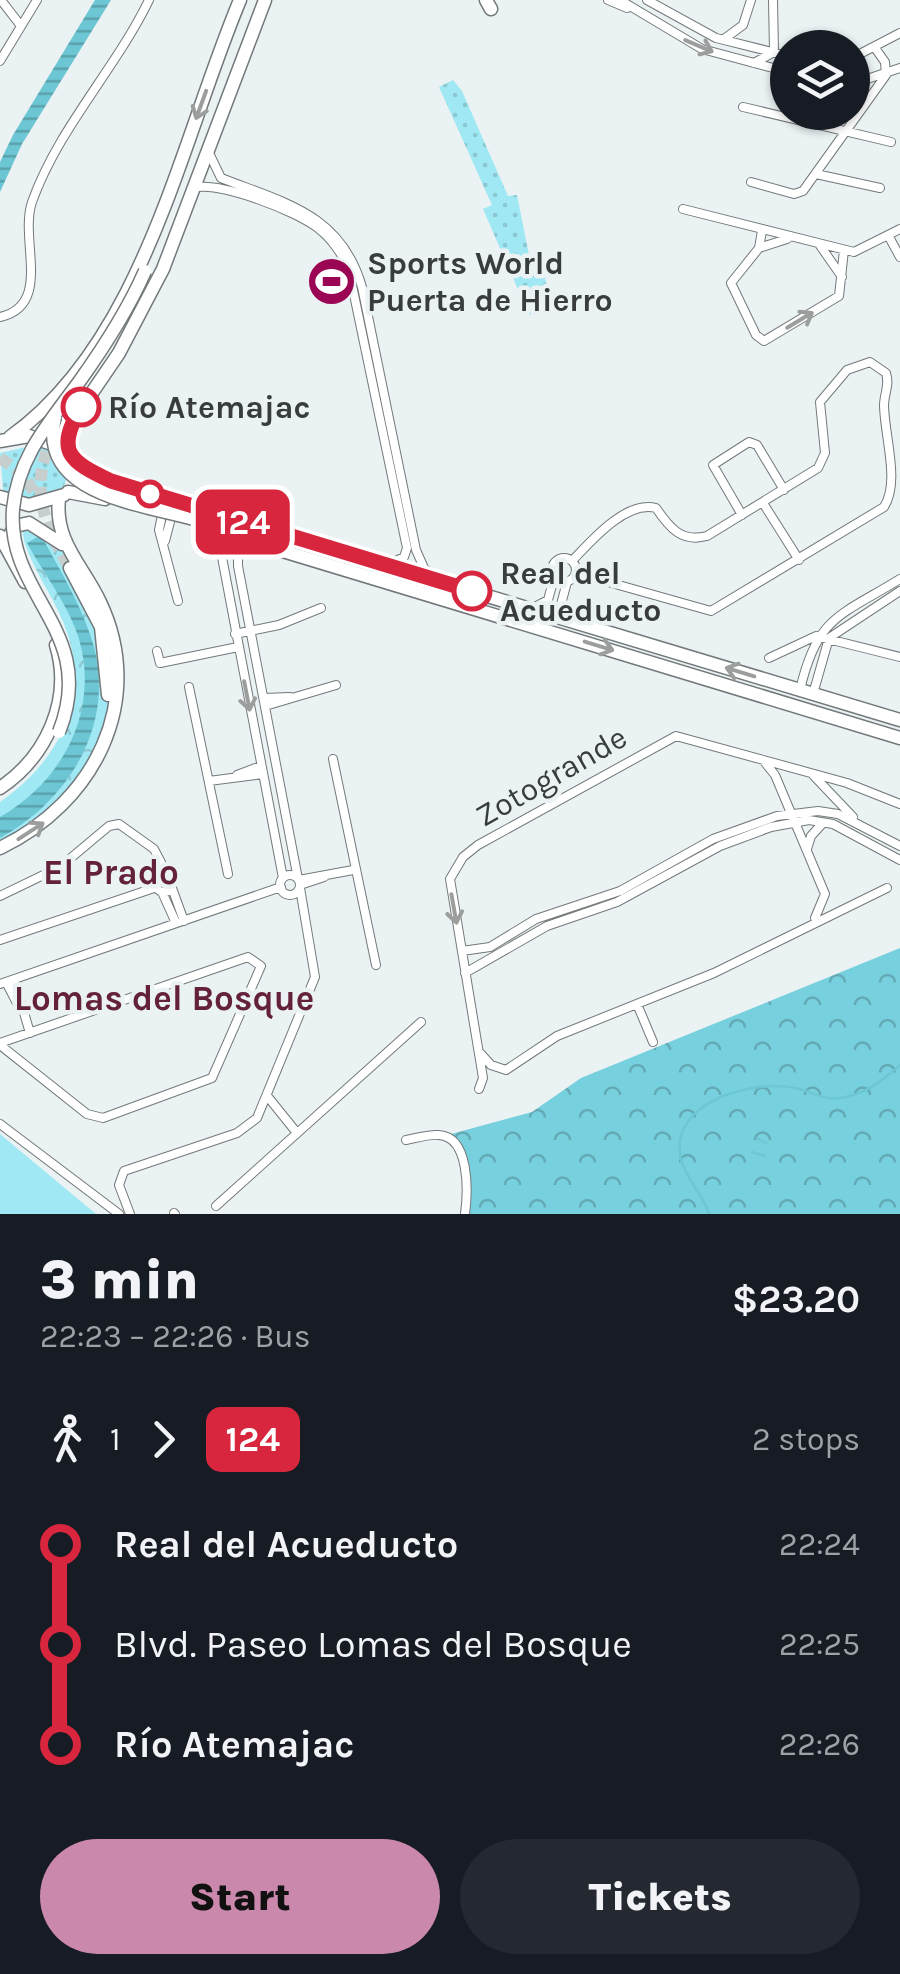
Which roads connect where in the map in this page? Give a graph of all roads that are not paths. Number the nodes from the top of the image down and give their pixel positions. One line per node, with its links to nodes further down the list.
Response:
1 (1, 0): 12 (street)
2 (37, 0): 12 (street)
3 (149, 0): 49 (street)
4 (240, 0): 39 (main road, one-way to 39)
5 (268, 0): 33 (main road)
6 (608, 0): 11 (street)
7 (620, 0): 11 (street)
8 (647, 0): 15 (street)
9 (751, 0): 15 (street)
10 (773, 0): 13 (street)
11 (634, 9): 21 (street, one-way to 21)
12 (21, 26): 22 (street)
13 (774, 30)
14 (900, 33): 17 (street)
15 (721, 40): 16 (street)
16 (737, 45): 19 (street); 21 (street)
17 (874, 48): 18 (street); 26 (street)
18 (870, 50)
19 (770, 51)
20 (770, 54): 23 (street)
21 (732, 58): 23 (street)
22 (0, 60)
23 (754, 64): 24 (street)
24 (770, 68)
25 (900, 68): 26 (street)
26 (886, 75): 27 (street); 28 (street)
27 (870, 80)
28 (870, 102)
29 (743, 107): 31 (street)
30 (848, 130): 31 (street)
31 (846, 133): 32 (street); 34 (street)
32 (891, 142)
33 (208, 147): 36 (main road); 71 (street)
34 (816, 174): 35 (street); 37 (street)
35 (750, 182)
36 (193, 188): 50 (main road); 65 (street)
37 (880, 188)
38 (682, 208): 41 (street)
39 (159, 218): 50 (main road); 50 (main road, bridge)
40 (900, 229): 42 (street)
41 (762, 231): 43 (street); 45 (street)
42 (888, 235): 46 (street); 47 (street)
43 (791, 238): 44 (street); 45 (street)
44 (820, 244): 46 (street); 48 (street)
45 (759, 248): 48 (street, one-way to 48)
46 (844, 250): 48 (street)
47 (900, 257)
48 (842, 277)
49 (0, 318)
50 (60, 415): 51 (main road); 52 (main road); 61 (main road, bridge); 104 (main road, bridge)
51 (5, 439): 52 (main road)
52 (70, 456): 54 (main road); 65 (main road)
53 (784, 490): 56 (street); 57 (street); 63 (street)
54 (64, 495): 55 (main road); 58 (main road); 62 (main road)
55 (0, 496)
56 (762, 503): 57 (street); 63 (street)
57 (742, 515): 64 (street)
58 (166, 517): 59 (main road); 74 (street)
59 (217, 531): 61 (main road); 79 (street)
60 (0, 536): 70 (main road)
61 (238, 536): 78 (street); 93 (main road, one-way to 93)
62 (68, 548): 70 (main road); 96 (main road)
63 (798, 560): 67 (street)
64 (572, 561): 67 (street); 68 (street)
65 (386, 565): 71 (main road)
66 (70, 568): 96 (main road)
67 (576, 573): 72 (street)
68 (554, 578): 72 (street); 76 (street)
69 (900, 579): 80 (street)
70 (24, 580): 102 (main road)
71 (443, 582): 76 (main road)
72 (567, 582): 77 (street)
73 (900, 591): 81 (street)
74 (178, 601)
75 (321, 608): 78 (street)
76 (532, 609): 77 (main road)
77 (568, 620): 90 (main road, one-way to 77)
78 (250, 631): 79 (street); 91 (street)
79 (235, 634): 82 (street)
80 (816, 636): 81 (street); 84 (street); 86 (street)
81 (829, 638): 85 (street); 87 (street)
82 (238, 647): 83 (street); 98 (street, one-way to 98)
83 (157, 652)
84 (769, 658)
85 (900, 658)
86 (806, 666): 87 (street); 90 (street)
87 (820, 669): 90 (street)
88 (336, 685): 91 (street)
89 (190, 687): 100 (street)
90 (807, 692): 92 (main road)
91 (265, 702): 119 (street)
92 (900, 720)
93 (900, 738)
94 (759, 757): 97 (street, Zotogrande); 103 (street); 129 (street, Zotogrande, one-way to 129)
95 (333, 758): 115 (street)
96 (97, 761): 111 (main road, one-way to 96)
97 (797, 769): 99 (street, Zotogrande); 103 (street)
98 (262, 770): 100 (street); 118 (street)
99 (811, 773): 101 (street, Zotogrande); 105 (street)
100 (209, 781): 116 (street)
101 (847, 783): 105 (street); 106 (street, Zotogrande)
102 (0, 788)
103 (781, 789): 108 (street)
104 (0, 796)
105 (837, 799): 107 (street); 109 (street)
106 (900, 804)
107 (832, 813): 108 (street); 109 (street); 110 (street)
108 (791, 818): 110 (street); 113 (street); 125 (street)
109 (856, 820): 112 (street)
110 (824, 823): 112 (street); 113 (street)
111 (0, 848)
112 (893, 848): 114 (street)
113 (807, 849): 122 (street)
114 (900, 860)
115 (353, 870): 119 (street); 130 (street)
116 (228, 874)
117 (171, 882): 121 (street); 121 (street); 123 (street); 126 (street)
118 (282, 883): 119 (street); 119 (street); 126 (street)
119 (299, 883): 142 (street)
120 (886, 888): 124 (street)
121 (160, 889): 126 (street); 128 (street)
122 (825, 894): 124 (street); 127 (street)
123 (0, 896)
124 (852, 904): 127 (street)
125 (557, 917): 129 (street); 131 (street)
126 (180, 922): 132 (street)
127 (810, 924): 133 (street)
128 (0, 940)
129 (462, 951): 131 (street, Zotogrande)
130 (376, 965)
131 (465, 973): 138 (street, Zotogrande)
132 (7, 982): 135 (street)
133 (637, 1004): 136 (street); 139 (street)
134 (420, 1022): 144 (street)
135 (30, 1033): 137 (street); 137 (street)
136 (653, 1042)
137 (0, 1044)
138 (478, 1050): 139 (street); 140 (street, Zotogrande)
139 (506, 1070): 140 (street)
140 (483, 1078): 141 (street)
141 (479, 1089)
142 (267, 1100): 144 (street); 148 (street)
143 (0, 1124): 147 (street)
144 (297, 1133): 146 (street)
145 (406, 1140): 149 (street)
146 (216, 1206)
147 (117, 1214)
148 (130, 1214)
149 (465, 1214)

